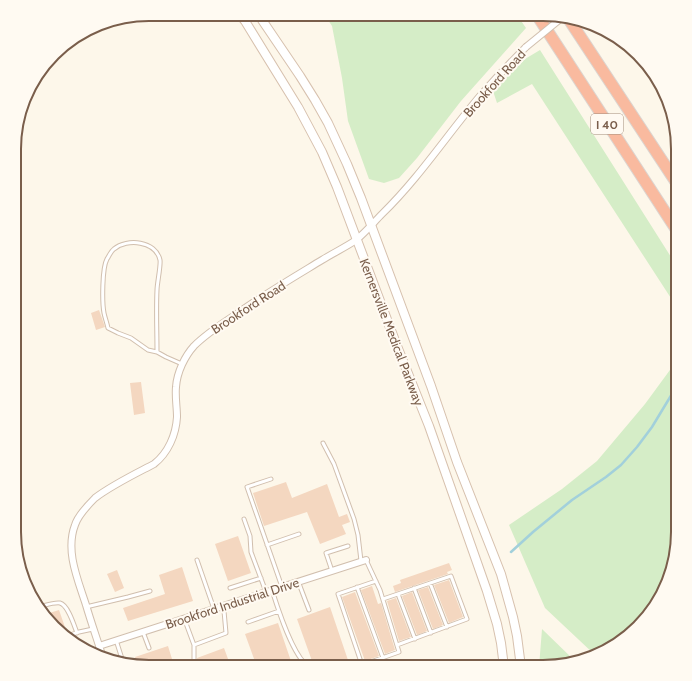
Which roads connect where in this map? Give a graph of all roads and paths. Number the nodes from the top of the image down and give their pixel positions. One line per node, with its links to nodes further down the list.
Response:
1 (245, 21): 9 (main road, Kernersville Medical Parkway)
2 (263, 21): 8 (main road, Kernersville Medical Parkway)
3 (541, 21): 7 (highway, I 40)
4 (557, 22): 8 (street, Brookford Road, bridge)
5 (572, 24): 6 (highway, I 40)
6 (671, 174)
7 (671, 221)
8 (371, 225): 9 (street, Brookford Road); 12 (main road, Kernersville Medical Parkway)
9 (357, 239): 11 (street, Brookford Road); 14 (main road, Kernersville Medical Parkway)
10 (157, 352): 10 (lane); 11 (lane)
11 (182, 364): 37 (street, Brookford Road)
12 (450, 441): 14 (main road); 62 (main road, Kernersville Medical Parkway)
13 (323, 443): 21 (lane)
14 (435, 446): 61 (main road, Kernersville Medical Parkway)
15 (271, 479): 18 (lane)
16 (244, 519): 23 (lane)
17 (299, 534): 18 (lane)
18 (267, 545): 27 (lane)
19 (348, 546): 22 (lane)
20 (197, 560): 38 (lane)
21 (364, 560): 22 (street, Brookford Industrial Drive); 25 (lane)
22 (332, 571): 24 (street, Brookford Industrial Drive)
23 (261, 578): 29 (lane); 32 (lane)
24 (298, 581): 27 (street, Brookford Industrial Drive); 39 (lane)
25 (376, 581): 28 (lane); 34 (lane)
26 (430, 583): 30 (lane); 43 (lane); 43 (lane)
27 (282, 587): 32 (street, Brookford Industrial Drive)
28 (357, 587): 56 (lane); 59 (lane)
29 (230, 588)
30 (414, 588): 33 (lane); 47 (lane)
31 (150, 591): 37 (lane)
32 (269, 591): 36 (street, Brookford Industrial Drive); 40 (lane)
33 (398, 594): 34 (lane); 49 (lane)
34 (383, 599): 52 (lane)
35 (44, 606): 46 (lane)
36 (222, 606): 38 (street, Brookford Industrial Drive); 51 (lane)
37 (86, 607): 44 (street, Brookford Road)
38 (214, 609): 41 (street, Brookford Industrial Drive)
39 (309, 610)
40 (279, 611): 42 (lane); 58 (lane)
41 (184, 618): 45 (street, Brookford Industrial Drive); 51 (lane)
42 (248, 622)
43 (446, 627): 47 (lane)
44 (93, 629): 46 (lane); 54 (street, Brookford Road)
45 (143, 632): 50 (street, Brookford Industrial Drive); 53 (lane)
46 (77, 633): 48 (lane)
47 (431, 633): 49 (lane)
48 (72, 635)
49 (415, 639): 52 (lane)
50 (116, 640): 54 (street, Brookford Industrial Drive); 55 (lane)
51 (194, 645): 57 (lane)
52 (397, 645): 56 (lane)
53 (149, 648)
54 (100, 650)
55 (121, 657)
56 (383, 658): 60 (lane)
57 (194, 660)
58 (303, 660)
59 (360, 660)
60 (377, 660)
61 (503, 660)
62 (520, 660)

